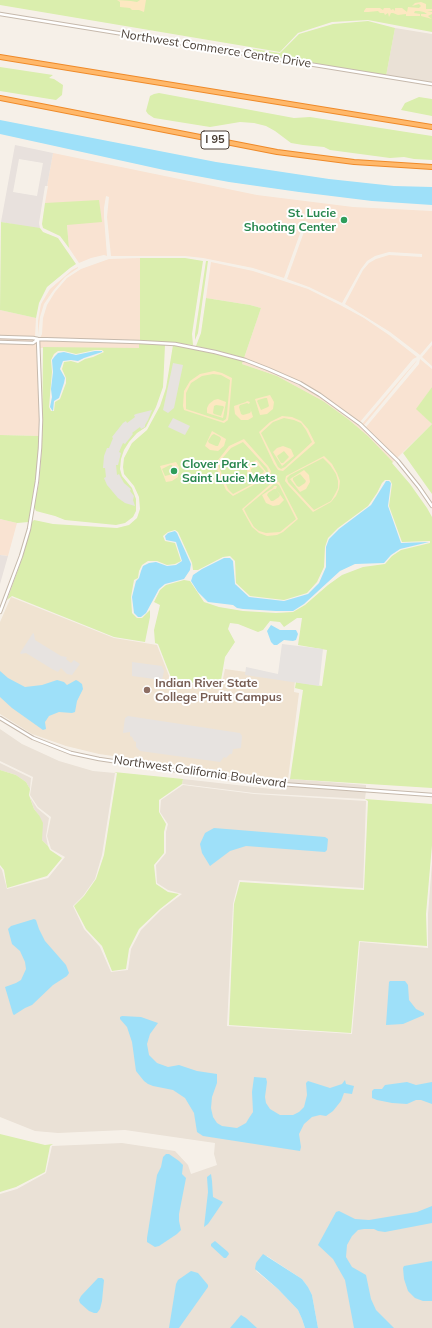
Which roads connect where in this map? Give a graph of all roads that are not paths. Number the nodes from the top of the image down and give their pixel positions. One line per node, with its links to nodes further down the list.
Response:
1 (0, 14): 3 (street, Northwest Commerce Centre Drive)
2 (0, 57): 5 (highway)
3 (432, 84)
4 (0, 98): 6 (highway, I 95)
5 (432, 127)
6 (432, 167)
7 (0, 337): 8 (street)
8 (38, 339): 9 (street); 10 (street); 11 (street)
9 (0, 342)
10 (432, 506)
11 (0, 612)
12 (0, 718): 13 (street, Northwest California Boulevard)
13 (432, 795)

